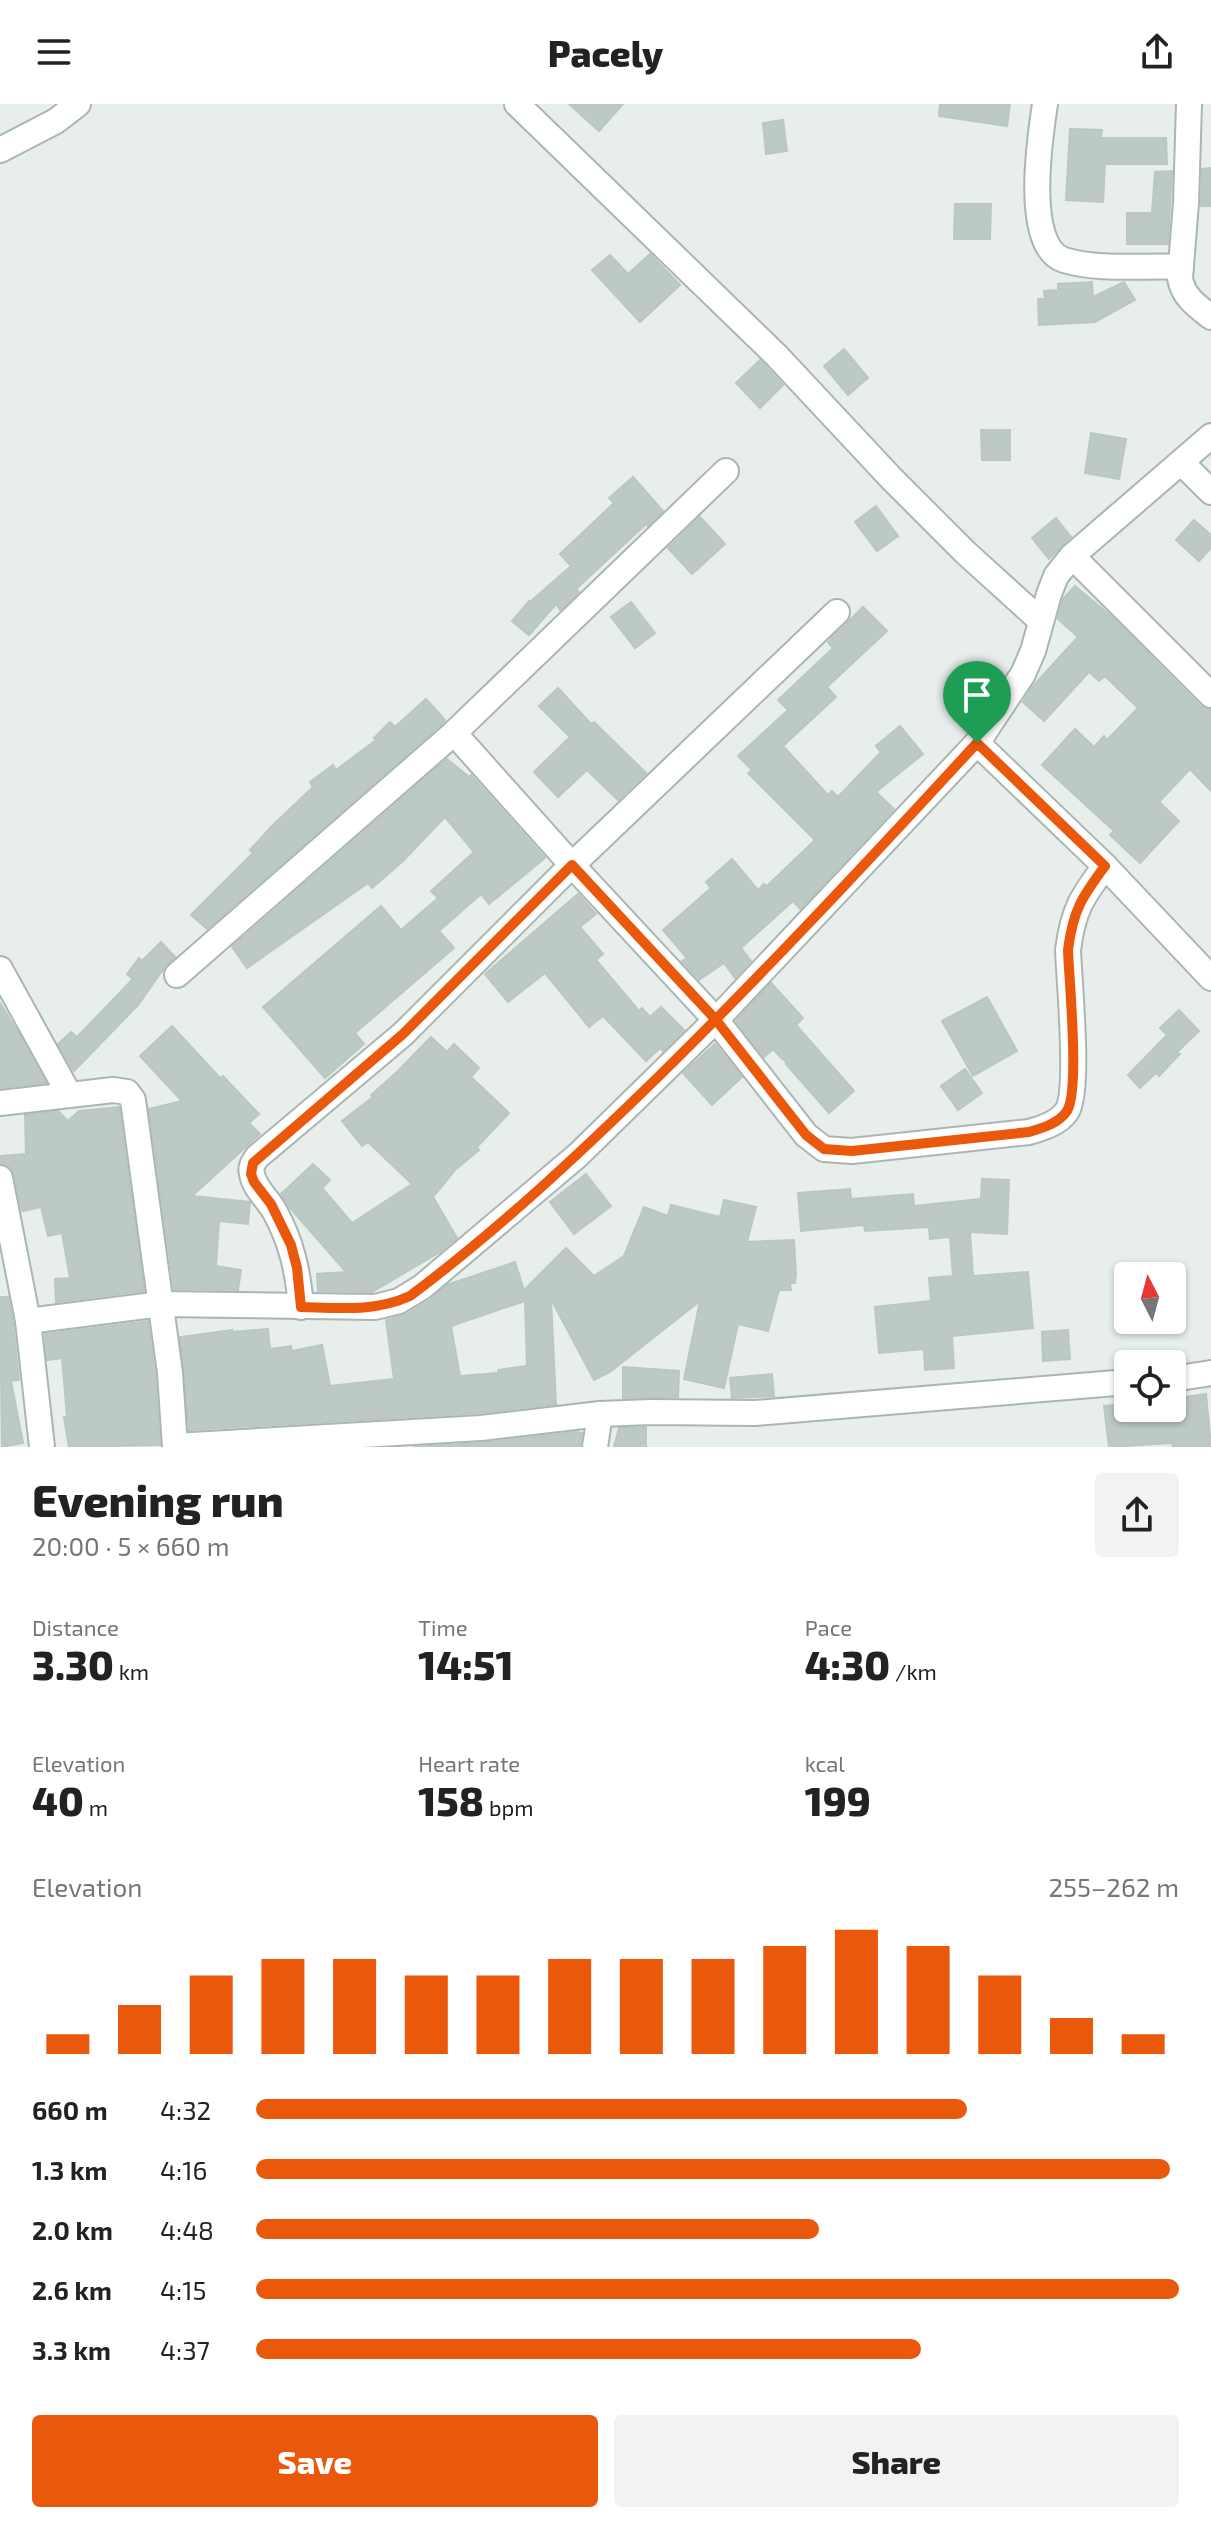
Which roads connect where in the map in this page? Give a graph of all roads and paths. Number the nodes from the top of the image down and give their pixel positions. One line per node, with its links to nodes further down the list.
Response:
1 (78, 104): 5 (street)
2 (517, 104): 14 (street)
3 (1045, 104): 6 (street)
4 (1189, 104): 6 (street)
5 (0, 150)
6 (1181, 267): 7 (street)
7 (1211, 317)
8 (1211, 436): 9 (street)
9 (1181, 462): 11 (street); 12 (street)
10 (726, 471): 16 (street)
11 (1211, 492)
12 (1072, 556): 14 (street); 15 (street)
13 (837, 612): 18 (street)
14 (1041, 621): 17 (street)
15 (1211, 695)
16 (454, 733): 18 (street); 21 (street)
17 (977, 743): 19 (street); 23 (street)
18 (572, 865): 23 (street); 28 (street)
19 (1105, 866): 22 (street); 23 (street)
20 (0, 969): 24 (street)
21 (177, 975)
22 (1211, 978)
23 (716, 1020): 28 (street)
24 (69, 1094): 25 (street); 27 (street)
25 (0, 1103)
26 (0, 1178): 29 (street)
27 (161, 1304): 28 (street); 29 (street); 35 (street)
28 (301, 1307)
29 (28, 1321): 36 (street)
30 (1211, 1373): 31 (street)
31 (1186, 1377)
32 (1114, 1383): 33 (street)
33 (600, 1414): 34 (street); 37 (street)
34 (480, 1438): 35 (street)
35 (175, 1446)
36 (42, 1447)
37 (595, 1447)

